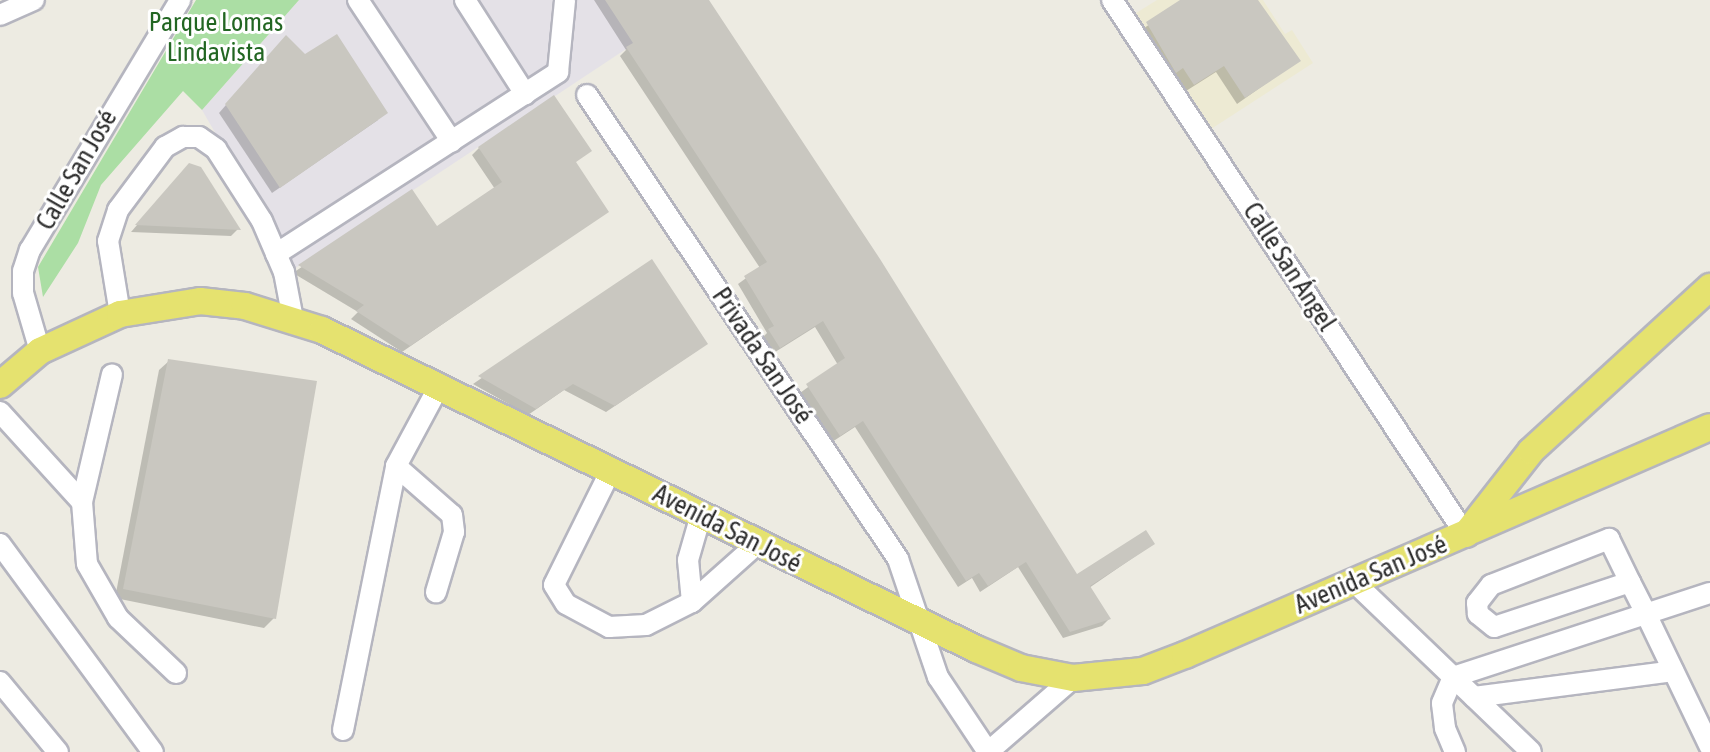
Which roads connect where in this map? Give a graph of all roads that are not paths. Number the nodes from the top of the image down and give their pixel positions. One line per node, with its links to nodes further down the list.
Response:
1 (34, 0): 7 (street)
2 (180, 0): 15 (street, Calle San José)
3 (358, 0): 10 (street)
4 (465, 0): 8 (street)
5 (565, 0): 8 (street)
6 (1121, 3): 25 (street, Calle San Ángel)
7 (0, 15)
8 (525, 94): 10 (street)
9 (587, 95): 34 (street, Privada San José)
10 (452, 142): 11 (street)
11 (276, 254): 13 (street); 14 (street)
12 (1710, 287): 25 (main road, Avenida San José)
13 (120, 314): 14 (main road, Avenida San José); 15 (main road, Avenida San José)
14 (293, 319): 18 (main road, Avenida San José)
15 (40, 351): 17 (main road, Avenida San José)
16 (112, 374): 23 (street)
17 (0, 385)
18 (439, 386): 21 (street); 22 (main road, Avenida San José)
19 (0, 412): 23 (street)
20 (1710, 427): 25 (main road, Avenida San José)
21 (396, 466): 30 (street); 41 (street)
22 (611, 470): 24 (main road, Avenida San José); 32 (street)
23 (82, 502): 36 (street)
24 (701, 515): 27 (main road, Avenida San José); 32 (street)
25 (1466, 535): 28 (main road, Avenida San José)
26 (0, 544): 44 (street)
27 (757, 544): 32 (street); 34 (main road, Avenida San José)
28 (1354, 582): 37 (street); 38 (main road, Avenida San José)
29 (1630, 582): 29 (street); 33 (street)
30 (436, 592)
31 (1710, 593): 33 (street)
32 (692, 602)
33 (1647, 616): 35 (street); 37 (street)
34 (923, 625): 38 (main road, Avenida San José); 38 (street, Privada San José)
35 (1673, 671): 40 (street); 42 (street)
36 (176, 673)
37 (1453, 677): 40 (street); 45 (street)
38 (1073, 678)
39 (0, 682): 43 (street)
40 (1474, 697): 46 (street)
41 (343, 730)
42 (1710, 747)
43 (58, 752)
44 (153, 752)
45 (1455, 752)
46 (1531, 752)

